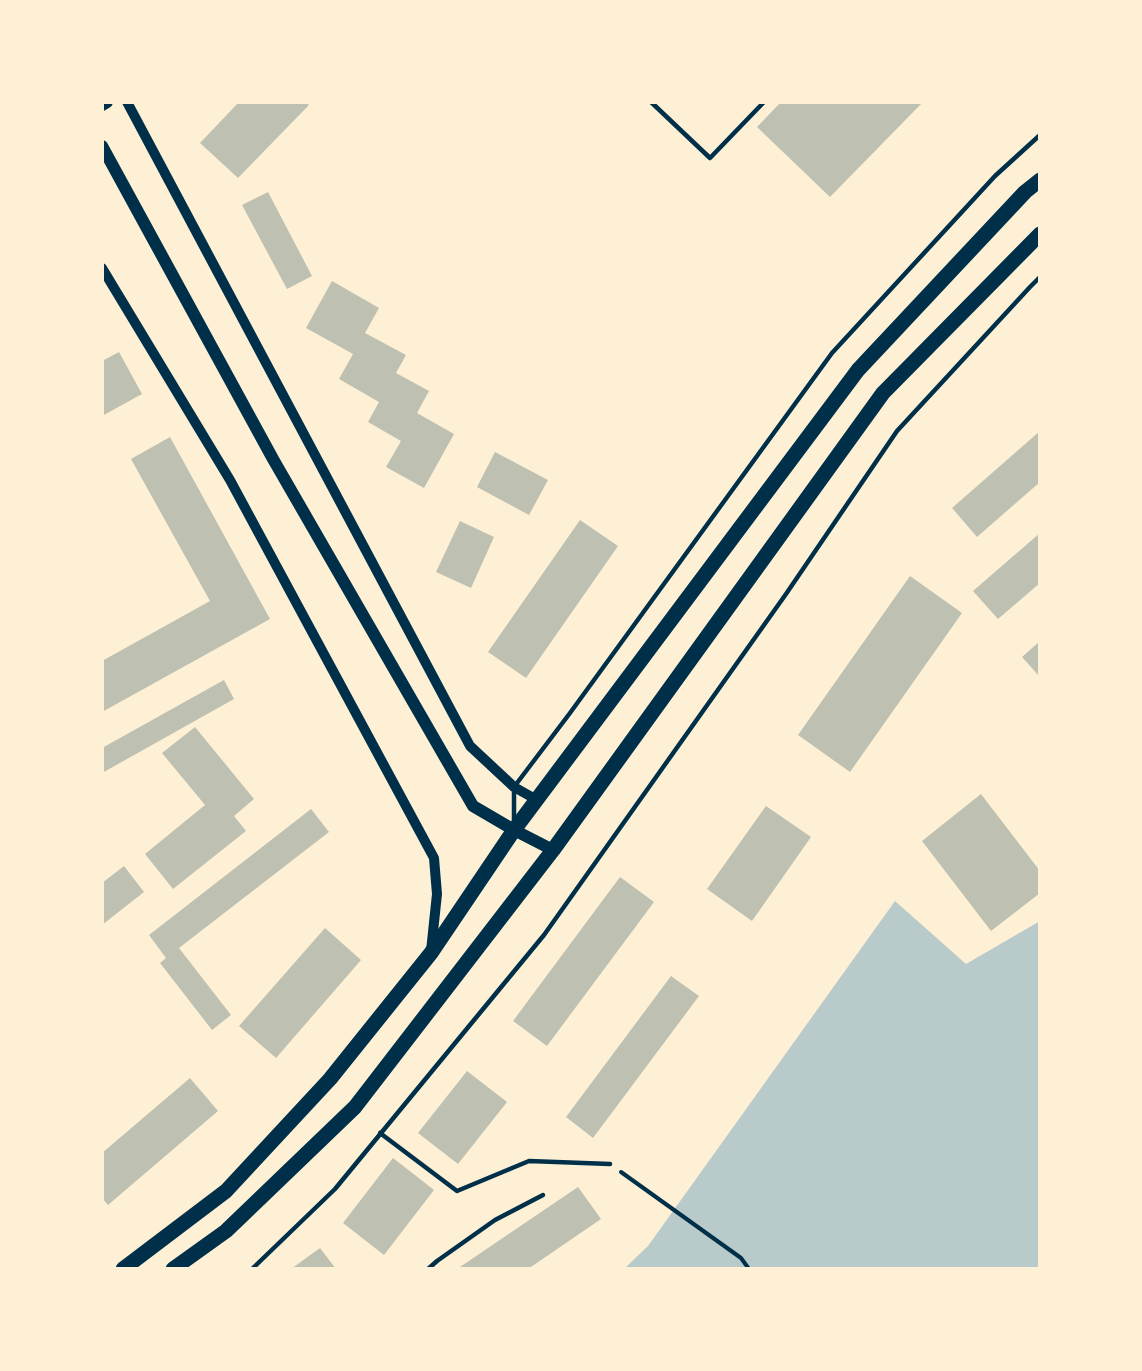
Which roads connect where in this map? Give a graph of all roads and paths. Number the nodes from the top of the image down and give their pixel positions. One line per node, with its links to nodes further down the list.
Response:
1 (107, 102): 5 (main road)
2 (127, 102): 12 (street)
3 (651, 102): 4 (lane)
4 (764, 102)
5 (102, 105)
6 (1040, 135): 12 (lane)
7 (102, 146): 14 (main road)
8 (1040, 180): 13 (main road)
9 (1040, 234): 15 (main road)
10 (102, 268): 16 (street)
11 (1040, 277): 17 (lane)
12 (514, 787): 13 (street); 14 (lane)
13 (537, 800): 14 (main road)
14 (514, 830): 15 (main road); 16 (main road)
15 (553, 850): 21 (main road)
16 (431, 953): 20 (main road)
17 (380, 1133): 18 (lane); 22 (lane)
18 (610, 1164): 24 (path)
19 (543, 1195): 23 (lane)
20 (123, 1269)
21 (173, 1269)
22 (252, 1269)
23 (429, 1269)
24 (749, 1269)

